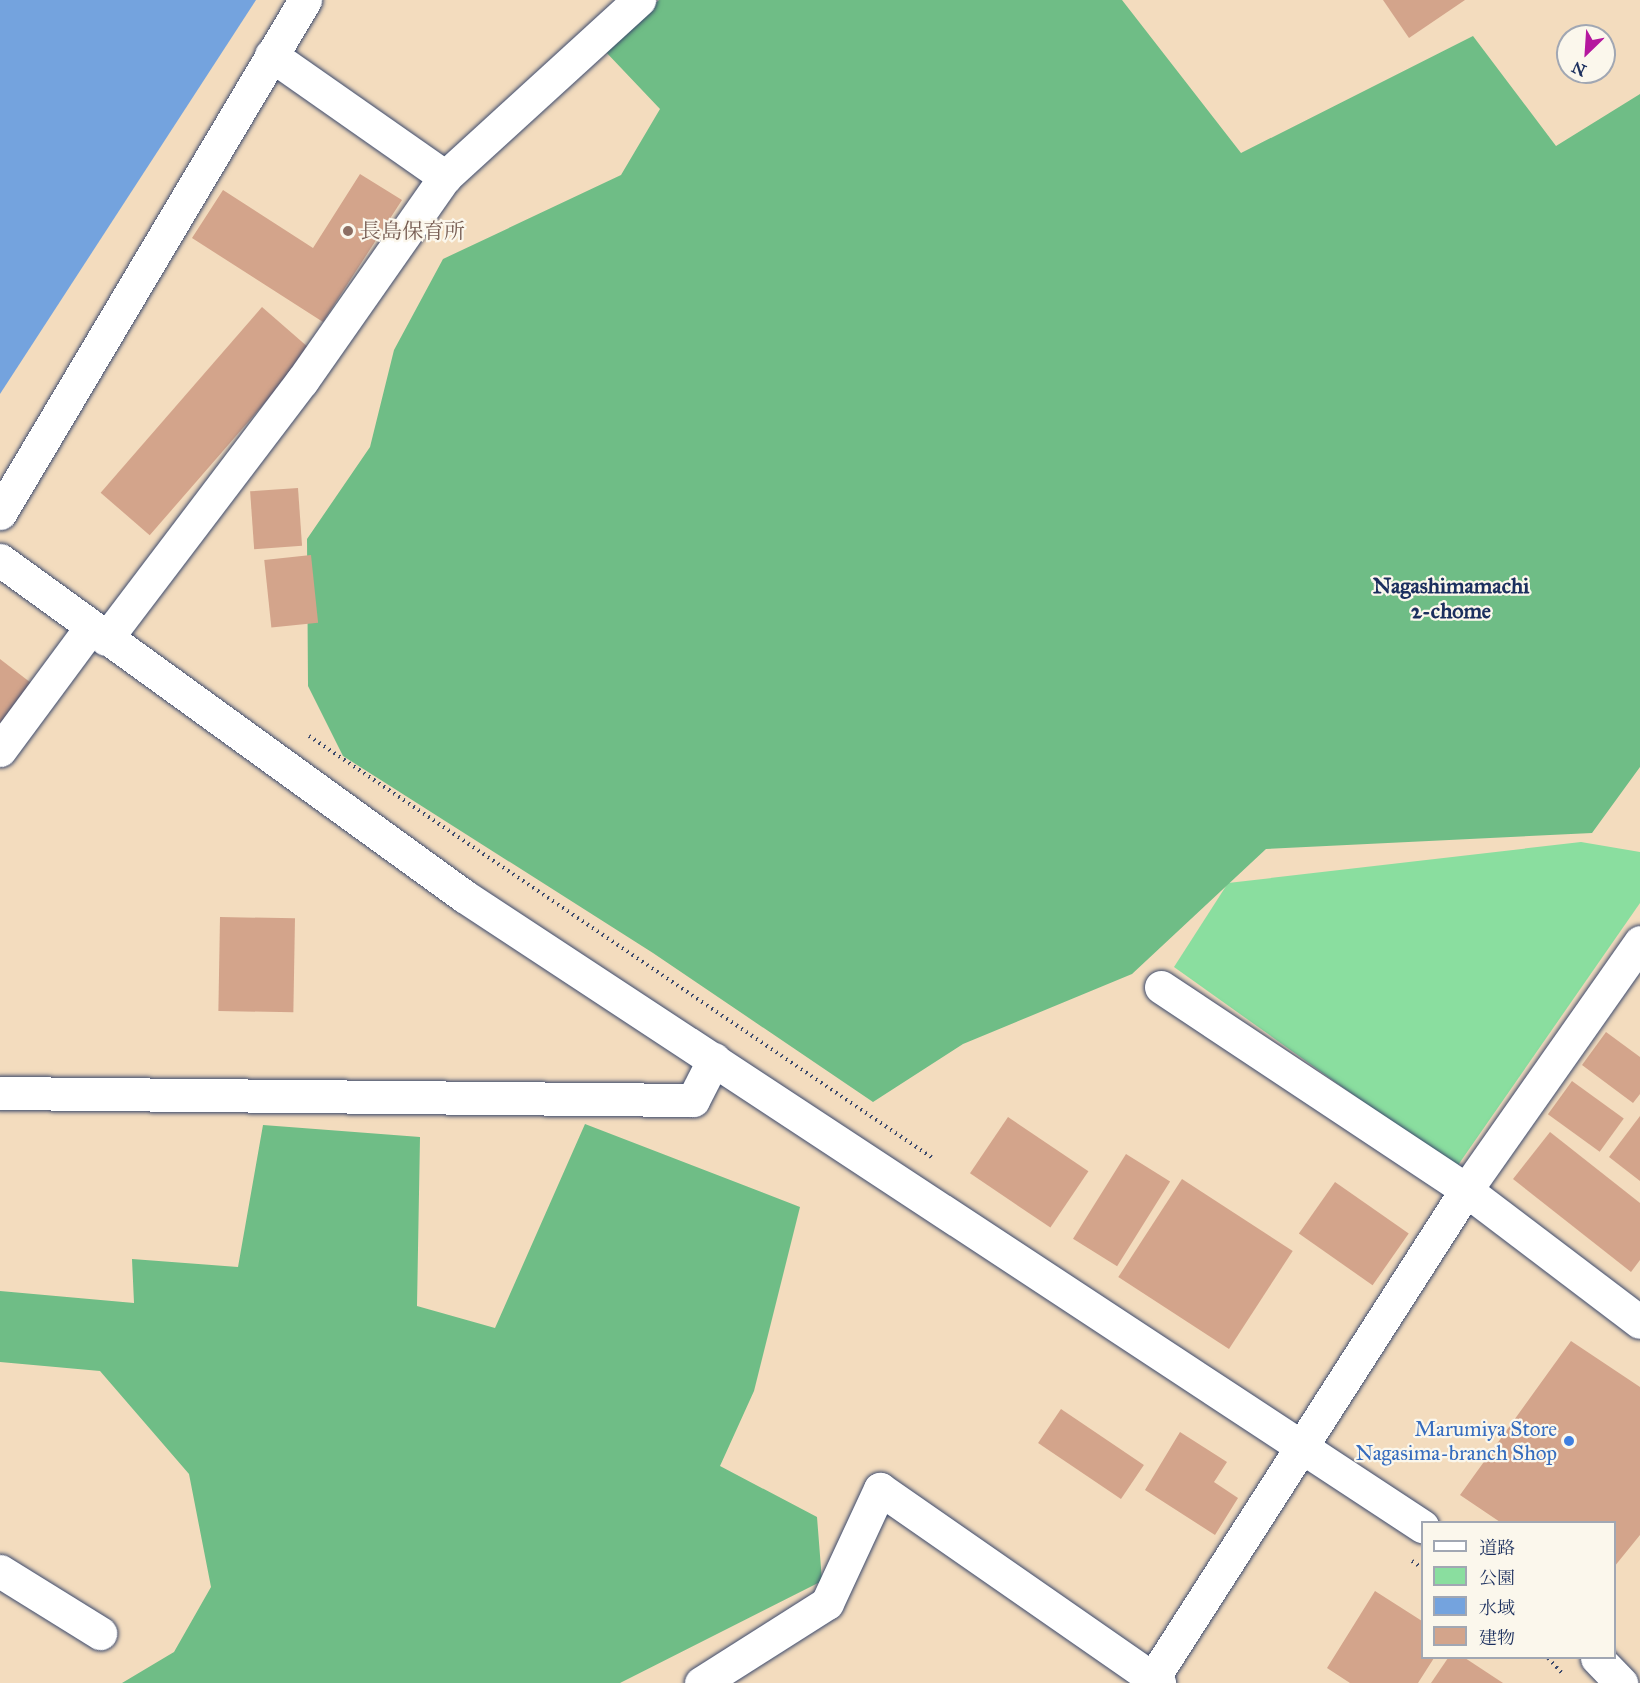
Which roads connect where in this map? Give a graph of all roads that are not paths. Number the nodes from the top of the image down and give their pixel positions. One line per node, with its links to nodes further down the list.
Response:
1 (305, 0): 3 (street)
2 (639, 0): 4 (street)
3 (271, 55): 4 (street); 5 (street)
4 (445, 177): 7 (street)
5 (0, 513)
6 (0, 560): 7 (street)
7 (99, 633): 8 (street); 11 (street)
8 (0, 750)
9 (1640, 942): 13 (street)
10 (1161, 987): 13 (street)
11 (714, 1059): 12 (street); 15 (street)
12 (0, 1093)
13 (1466, 1190): 14 (street); 15 (street)
14 (1640, 1323)
15 (1301, 1444): 16 (street); 20 (street)
16 (1421, 1525)
17 (0, 1571): 18 (street)
18 (100, 1633)
19 (1598, 1659): 22 (street)
20 (1154, 1682): 21 (street)
21 (701, 1683)
22 (1622, 1683)

